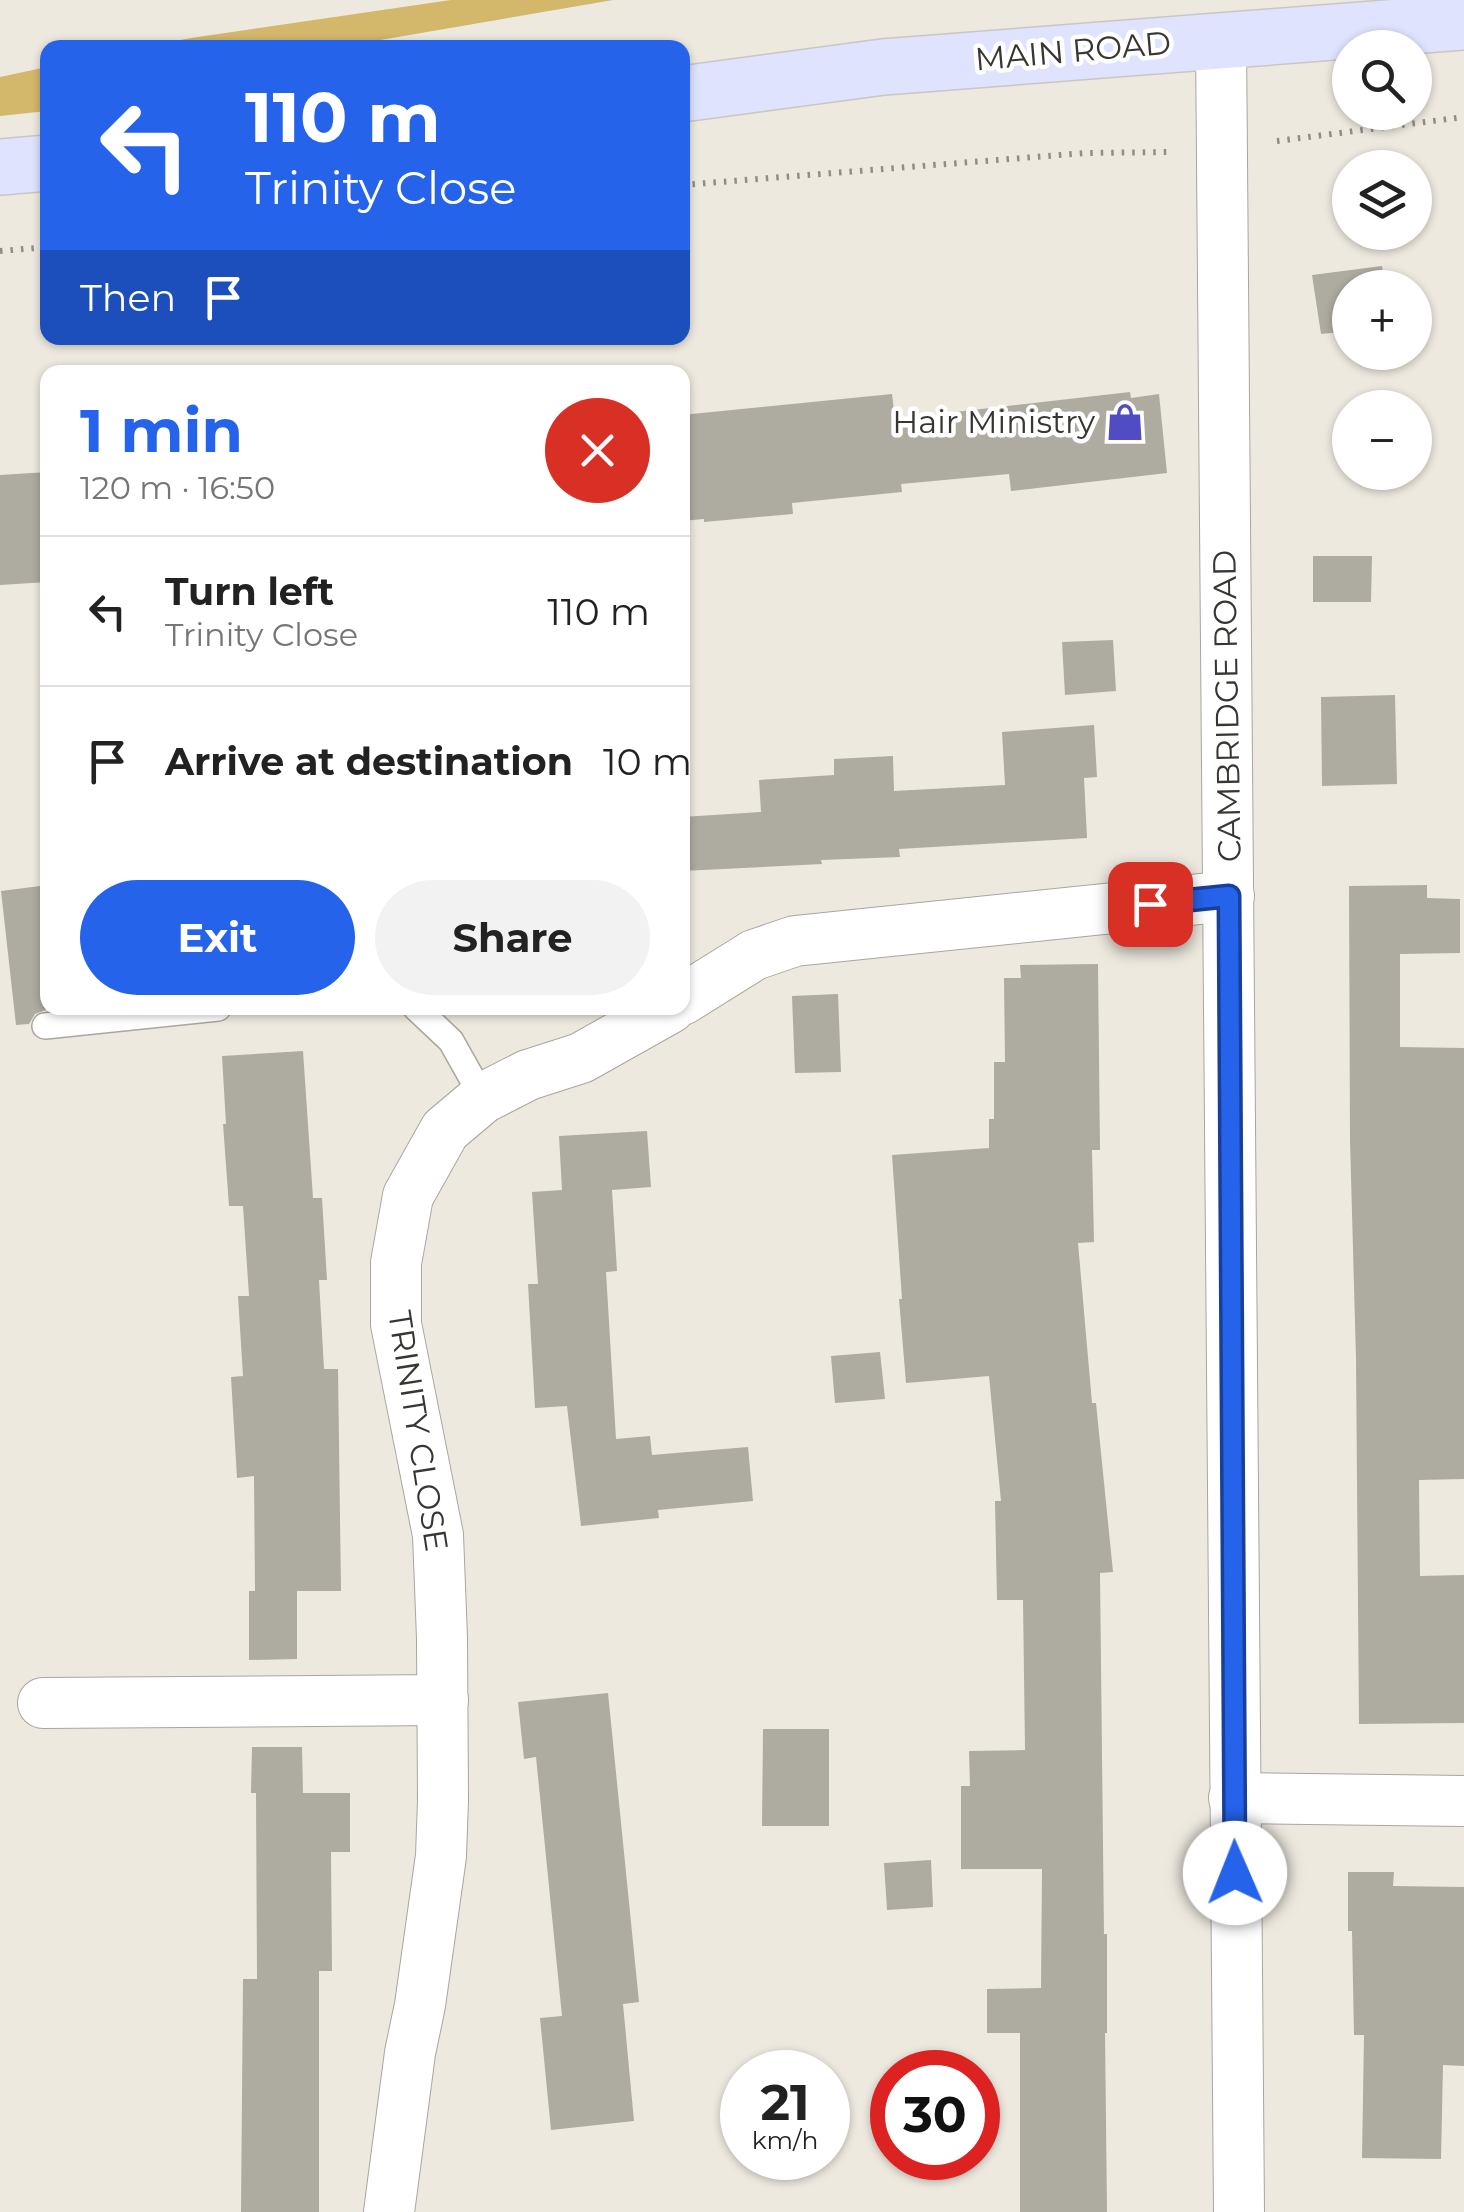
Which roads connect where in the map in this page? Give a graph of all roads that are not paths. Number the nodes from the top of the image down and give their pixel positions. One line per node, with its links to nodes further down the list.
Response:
1 (1464, 22): 2 (main road, MAIN ROAD)
2 (1220, 40): 3 (main road, MAIN ROAD); 6 (street, CAMBRIDGE ROAD)
3 (690, 93)
4 (40, 164): 5 (main road)
5 (0, 168)
6 (1229, 896): 7 (street); 15 (street, CAMBRIDGE ROAD)
7 (690, 995)
8 (151, 1015): 11 (lane)
9 (423, 1015): 12 (lane)
10 (658, 1015): 12 (street, TRINITY CLOSE)
11 (45, 1026)
12 (483, 1098): 13 (street, TRINITY CLOSE)
13 (443, 1700): 14 (street); 17 (street, TRINITY CLOSE)
14 (42, 1704)
15 (1234, 1798): 16 (street); 18 (street, CAMBRIDGE ROAD)
16 (1464, 1801)
17 (388, 2212)
18 (1239, 2212)

